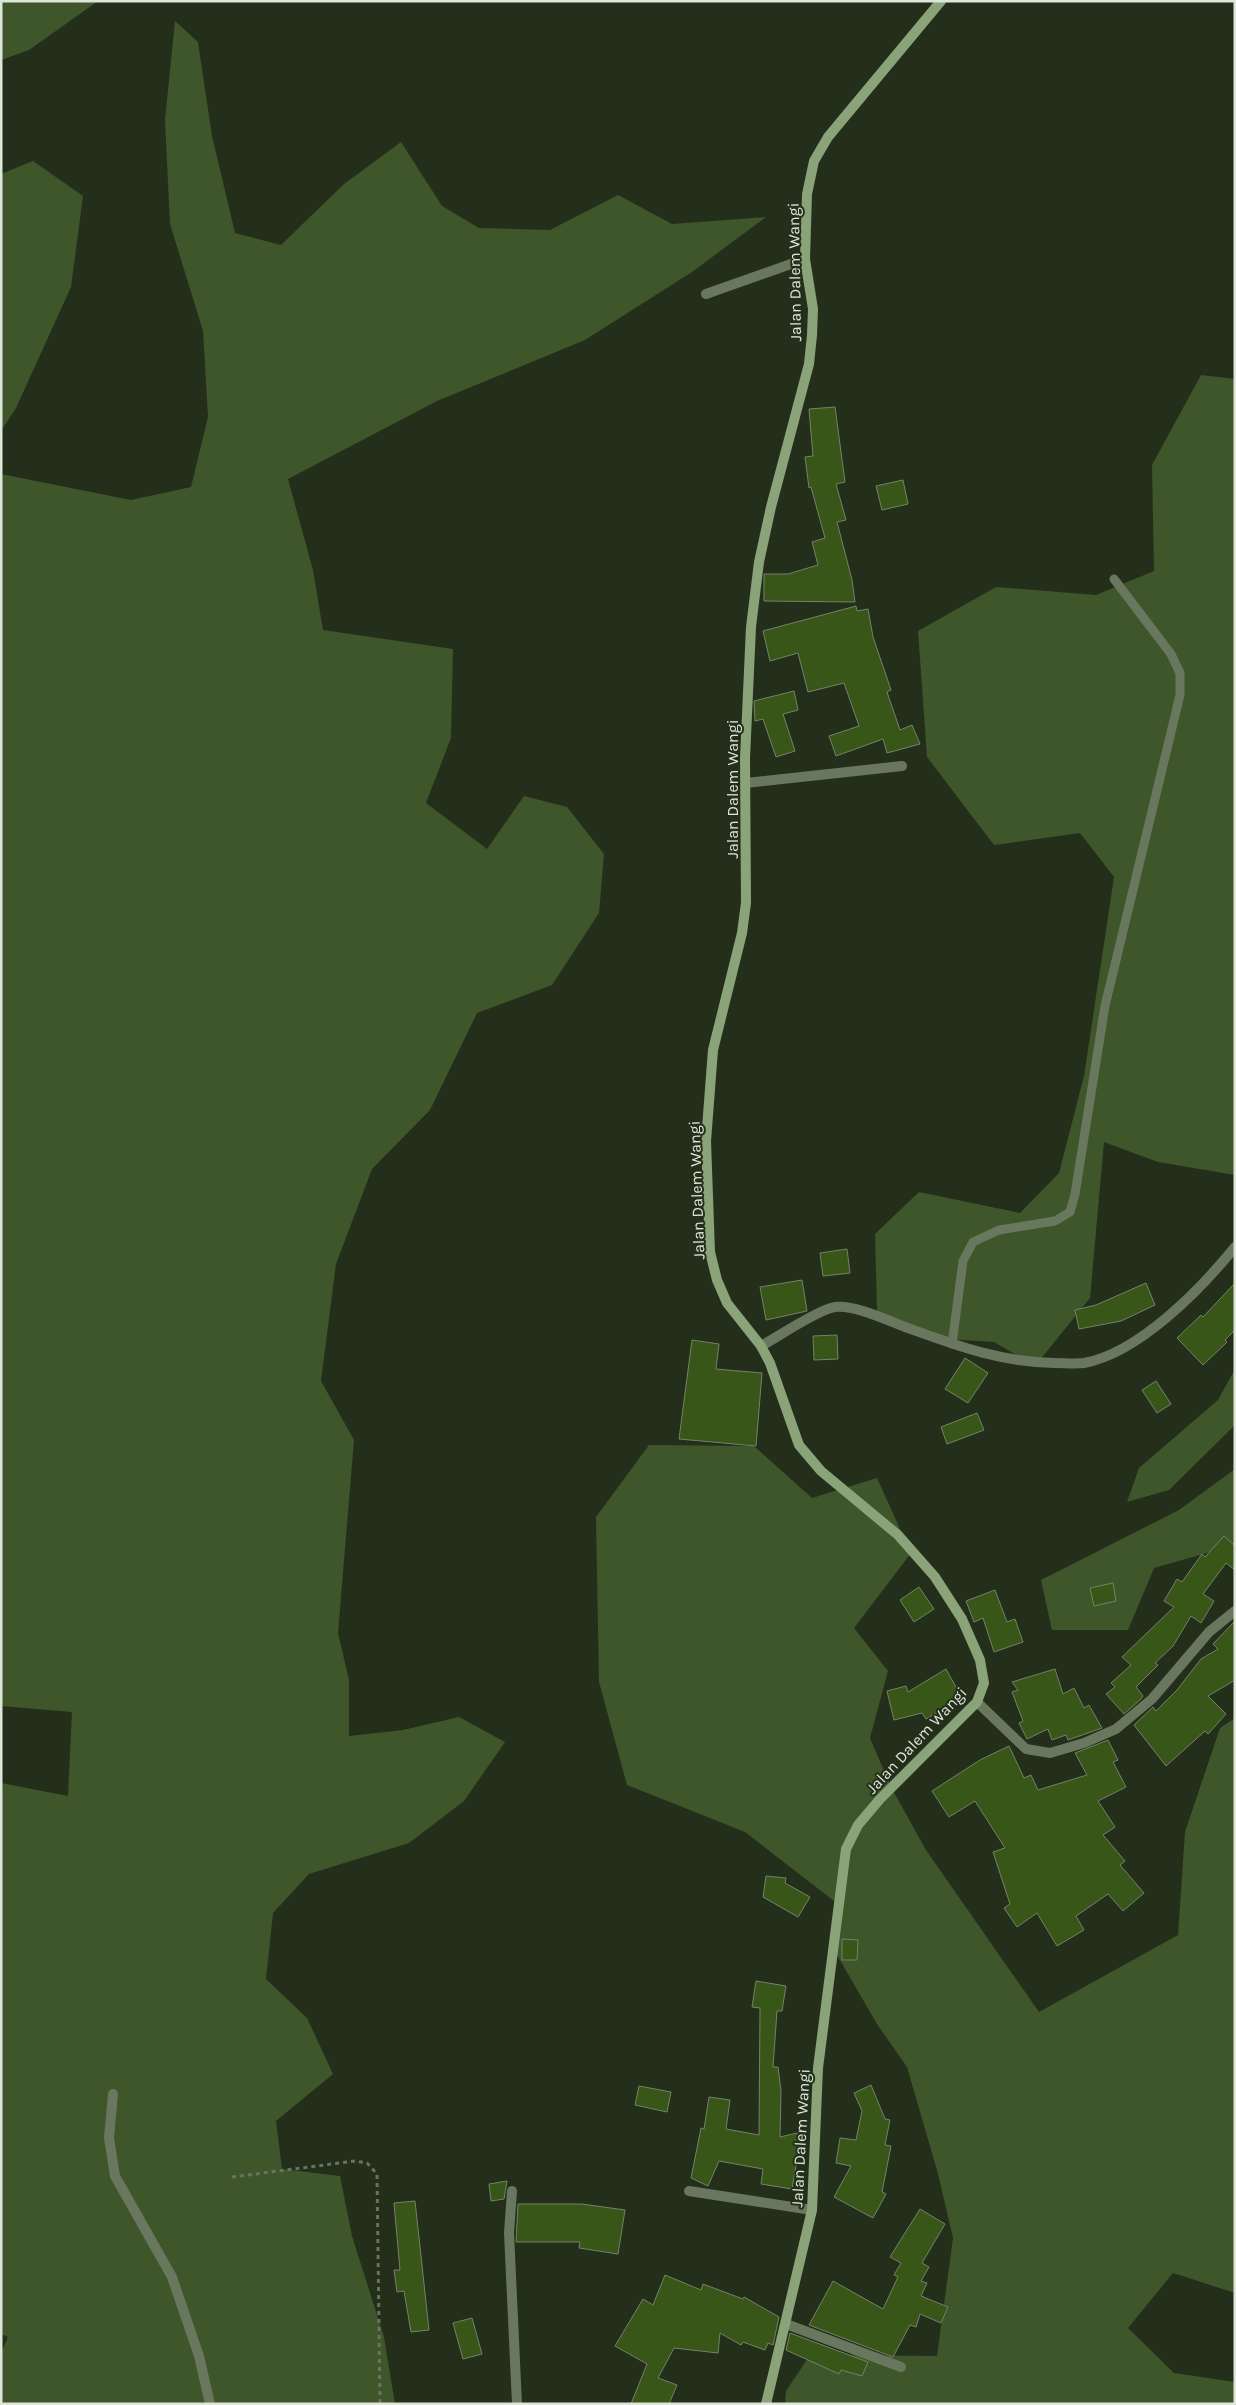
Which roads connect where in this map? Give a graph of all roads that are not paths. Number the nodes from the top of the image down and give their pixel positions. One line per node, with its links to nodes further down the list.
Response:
1 (941, 1): 2 (street, Jalan Dalem Wangi)
2 (805, 259): 3 (street); 6 (street, Jalan Dalem Wangi)
3 (706, 294)
4 (1114, 579): 8 (lane)
5 (902, 766): 6 (street)
6 (746, 783): 9 (street, Jalan Dalem Wangi)
7 (1235, 1247): 8 (street)
8 (952, 1344): 9 (street)
9 (761, 1346): 11 (street, Jalan Dalem Wangi)
10 (1235, 1611): 11 (street)
11 (977, 1702): 15 (street, Jalan Dalem Wangi)
12 (113, 2094): 18 (street)
13 (512, 2191): 19 (street)
14 (689, 2192): 15 (street)
15 (812, 2210): 16 (street, Jalan Dalem Wangi)
16 (786, 2324): 17 (street); 20 (street, Jalan Dalem Wangi)
17 (901, 2367)
18 (210, 2404)
19 (517, 2404)
20 (766, 2404)

